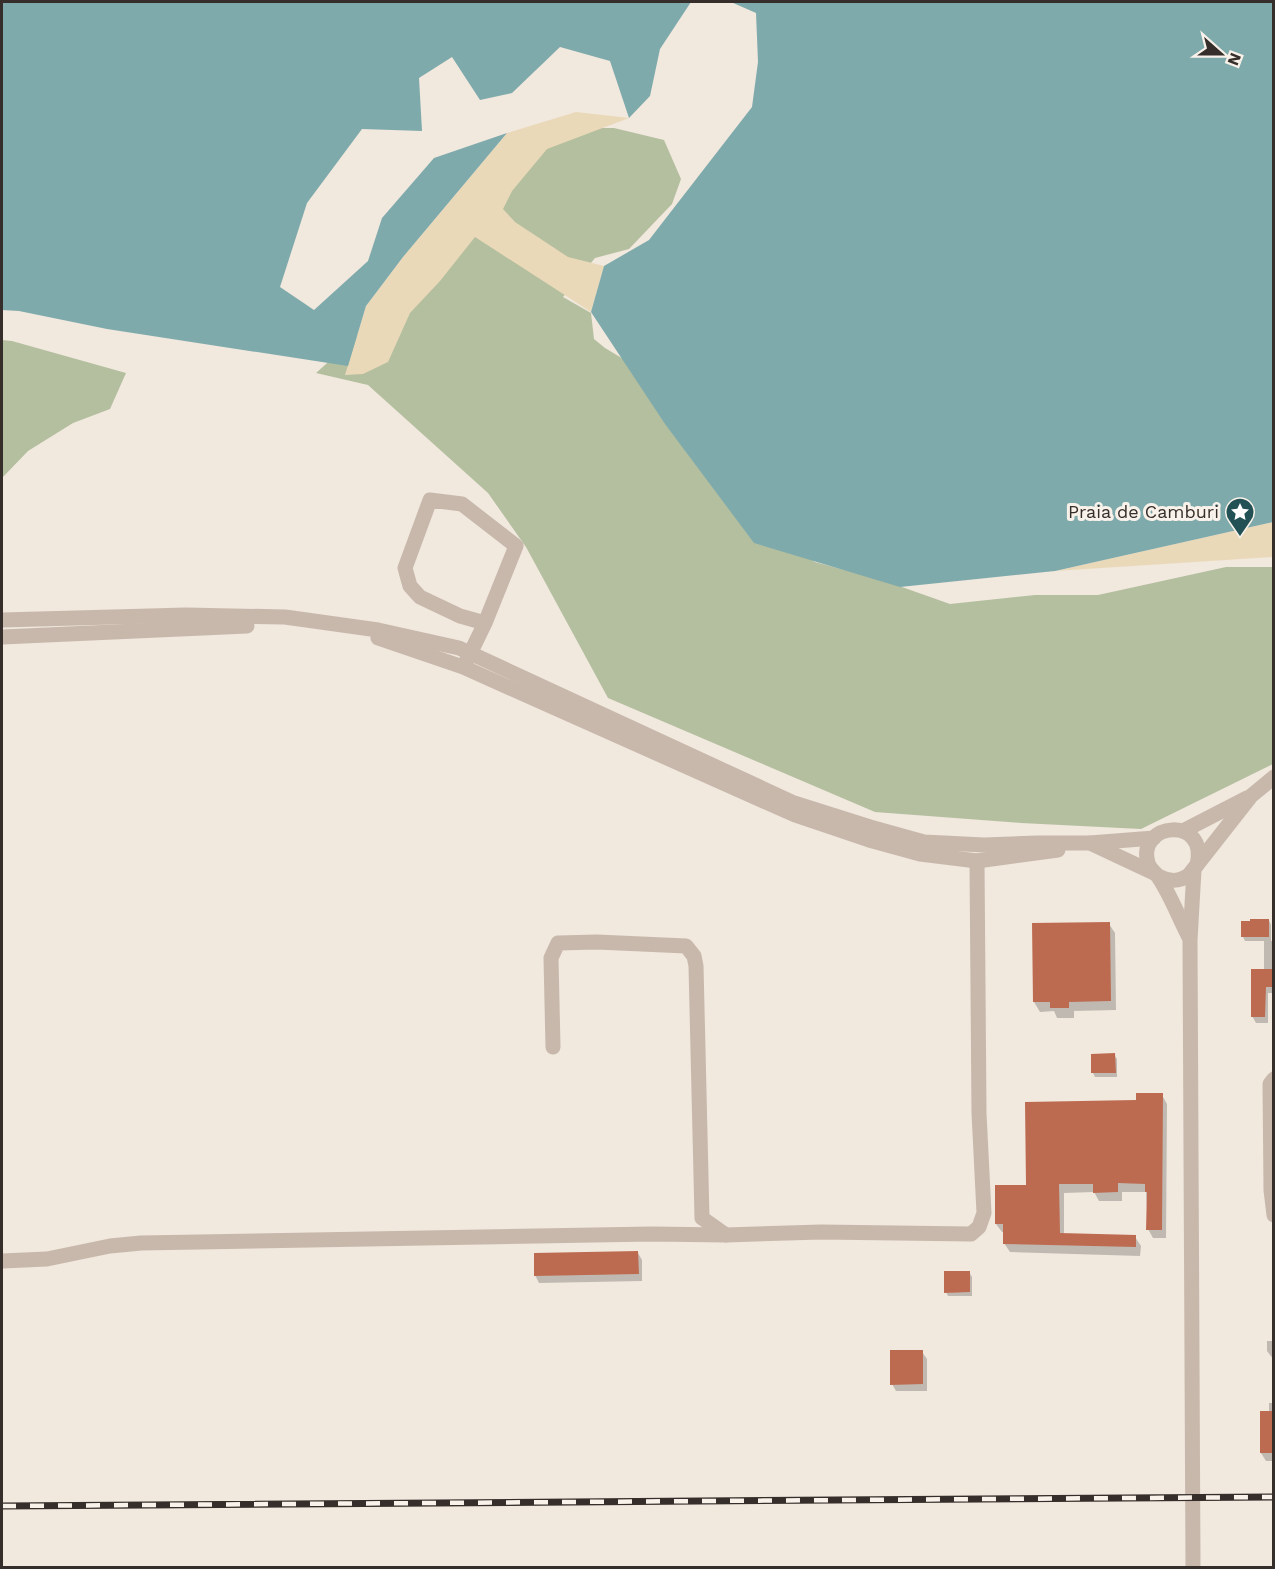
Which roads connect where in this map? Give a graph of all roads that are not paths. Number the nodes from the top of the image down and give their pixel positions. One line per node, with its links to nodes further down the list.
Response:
1 (2, 620): 4 (street)
2 (485, 623): 2 (street); 4 (street)
3 (2, 637): 5 (street)
4 (470, 653): 5 (street); 10 (street)
5 (463, 667): 11 (street)
6 (1274, 779): 7 (street)
7 (1251, 796): 8 (street); 12 (street)
8 (1183, 831): 9 (street); 12 (street)
9 (1154, 838): 10 (street); 13 (street)
10 (1090, 843): 11 (street); 13 (street)
11 (977, 861): 19 (street)
12 (1195, 867): 13 (street); 14 (street)
13 (1157, 875): 14 (street)
14 (1190, 940): 21 (street)
15 (553, 1047): 19 (street)
16 (1274, 1079): 17 (street)
17 (1272, 1191): 18 (street)
18 (1274, 1215)
19 (726, 1235): 20 (street)
20 (2, 1261)
21 (1193, 1568)

